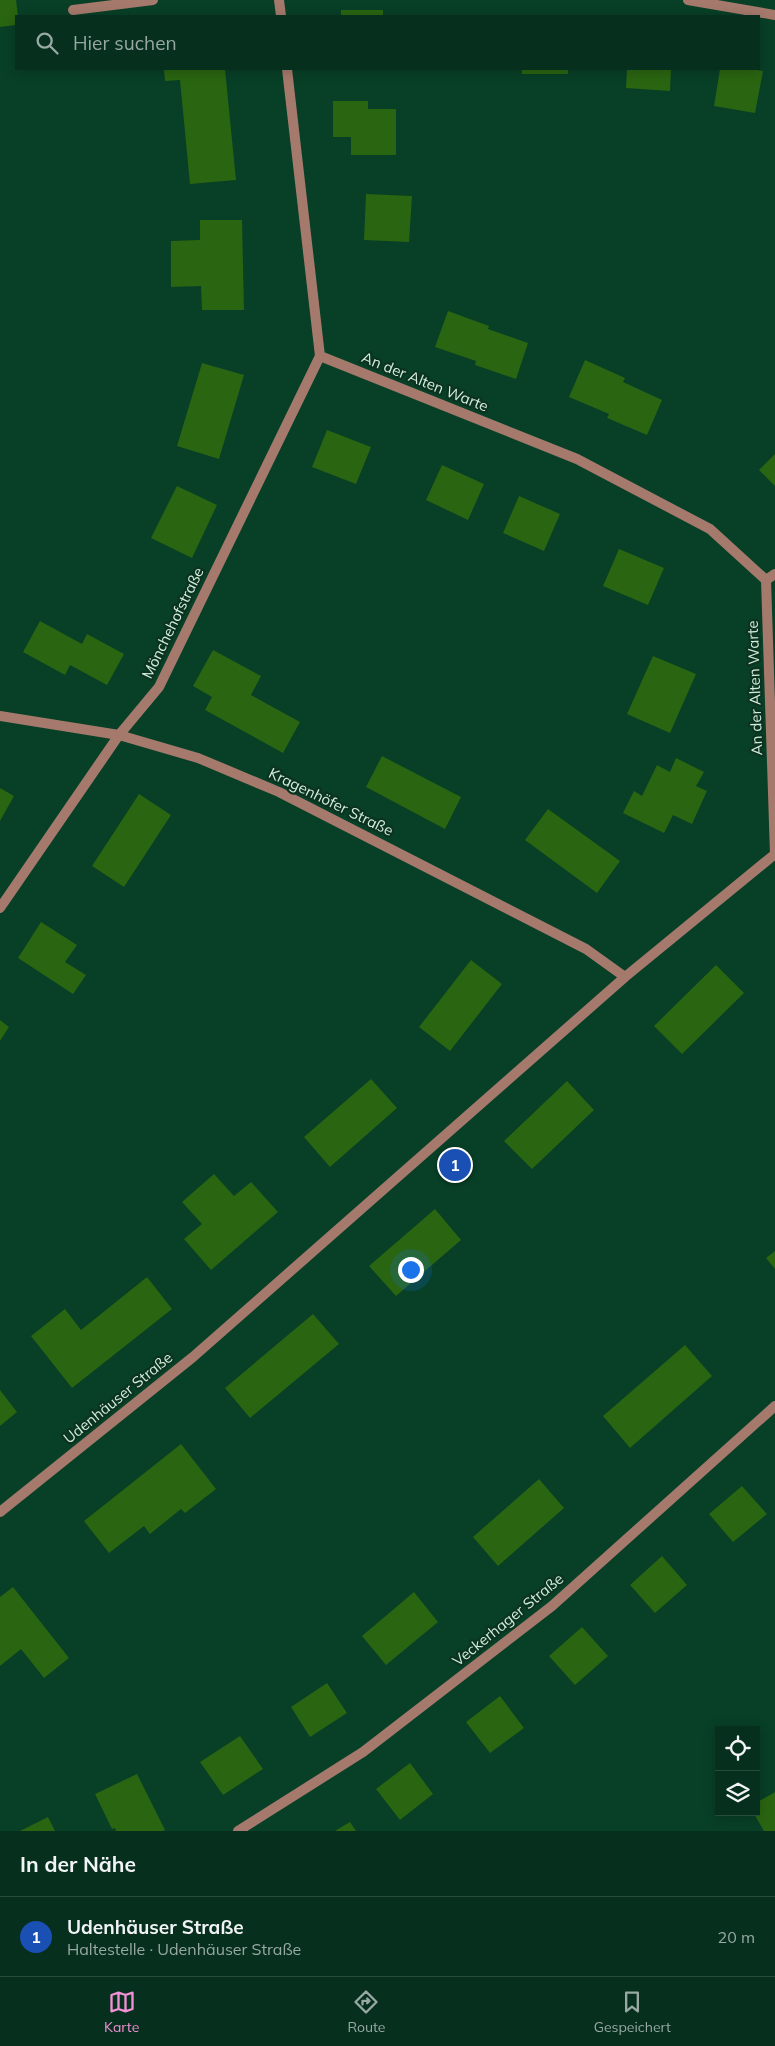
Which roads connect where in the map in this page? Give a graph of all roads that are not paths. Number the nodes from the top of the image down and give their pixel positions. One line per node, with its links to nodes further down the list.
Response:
1 (153, 0): 4 (street)
2 (279, 0): 5 (street)
3 (688, 0): 6 (street)
4 (73, 10)
5 (281, 15)
6 (775, 15)
7 (287, 70): 8 (street)
8 (320, 356): 9 (street, An der Alten Warte); 11 (street, Mönchehofstraße)
9 (770, 577): 12 (street, An der Alten Warte)
10 (0, 716): 11 (street, Kragenhöfer Straße)
11 (119, 735): 13 (street, Mönchehofstraße); 14 (street, Kragenhöfer Straße)
12 (775, 854): 14 (street, Udenhäuser Straße)
13 (0, 908)
14 (625, 977): 16 (street, Udenhäuser Straße)
15 (775, 1406): 17 (street, Veckerhager Straße)
16 (0, 1512)
17 (238, 1831)

